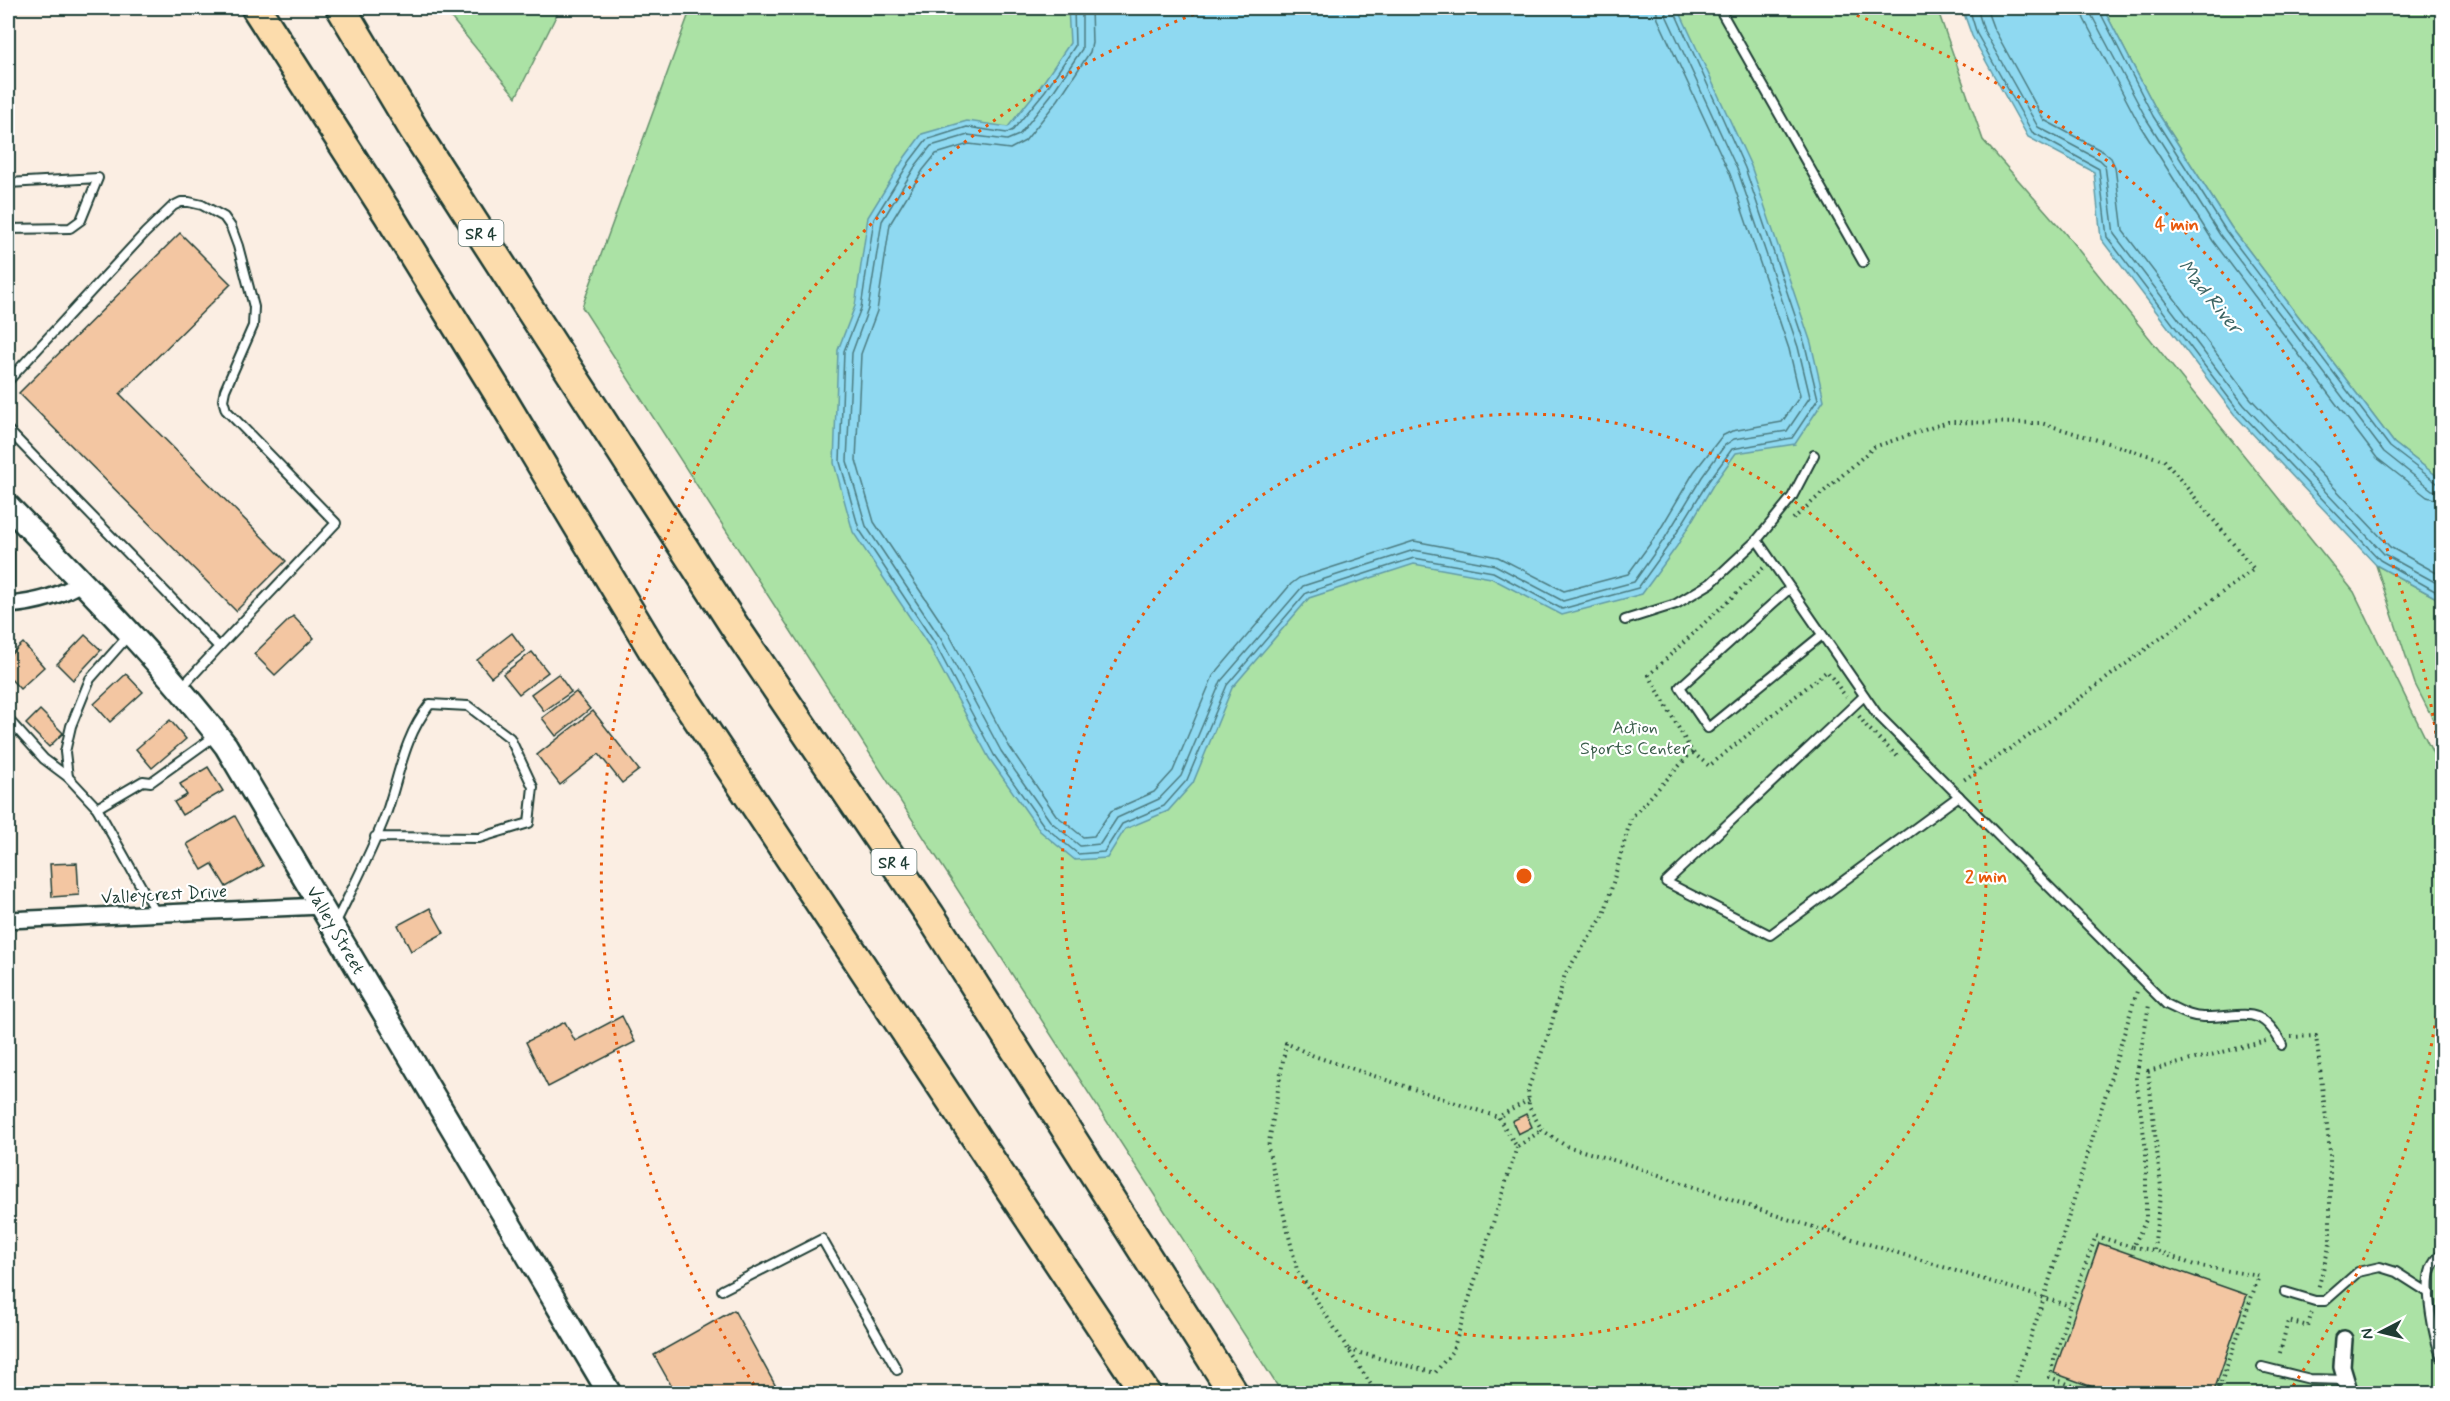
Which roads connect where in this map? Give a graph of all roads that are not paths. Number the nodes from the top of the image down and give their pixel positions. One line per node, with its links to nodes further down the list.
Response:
1 (256, 8): 42 (highway)
2 (341, 8): 43 (highway, SR 4)
3 (1719, 8): 6 (lane)
4 (8, 183): 5 (lane)
5 (8, 221)
6 (1863, 262)
7 (8, 381): 18 (lane)
8 (8, 430): 18 (lane)
9 (1814, 455): 11 (lane)
10 (8, 506): 12 (street, Valley Street)
11 (1757, 540): 13 (lane); 15 (lane)
12 (82, 582): 14 (street); 16 (street, Valley Street)
13 (1790, 588): 17 (lane); 17 (lane)
14 (8, 605)
15 (1625, 620)
16 (131, 633): 19 (street, Valley Street); 23 (lane)
17 (1821, 635): 20 (lane)
18 (219, 647): 19 (lane)
19 (180, 689): 22 (street, Valley Street)
20 (1864, 696): 24 (lane); 24 (lane)
21 (8, 719): 23 (lane)
22 (217, 735): 25 (lane); 27 (street, Valley Street)
23 (68, 777): 25 (lane)
24 (1959, 796): 31 (lane)
25 (97, 808): 28 (lane)
26 (375, 837): 26 (lane); 30 (lane)
27 (322, 906): 28 (street, Valleycrest Drive); 30 (street, Valley Street)
28 (157, 914): 29 (street, Valleycrest Drive)
29 (8, 920)
30 (334, 927): 41 (street, Valley Street)
31 (2285, 1041)
32 (2442, 1254): 35 (lane)
33 (722, 1290): 39 (lane)
34 (2285, 1292): 35 (lane)
35 (2429, 1293): 37 (lane)
36 (2344, 1339): 40 (street)
37 (2442, 1358)
38 (2262, 1367): 40 (lane)
39 (897, 1370)
40 (2348, 1387)
41 (610, 1394)
42 (1146, 1394)
43 (1234, 1394)

